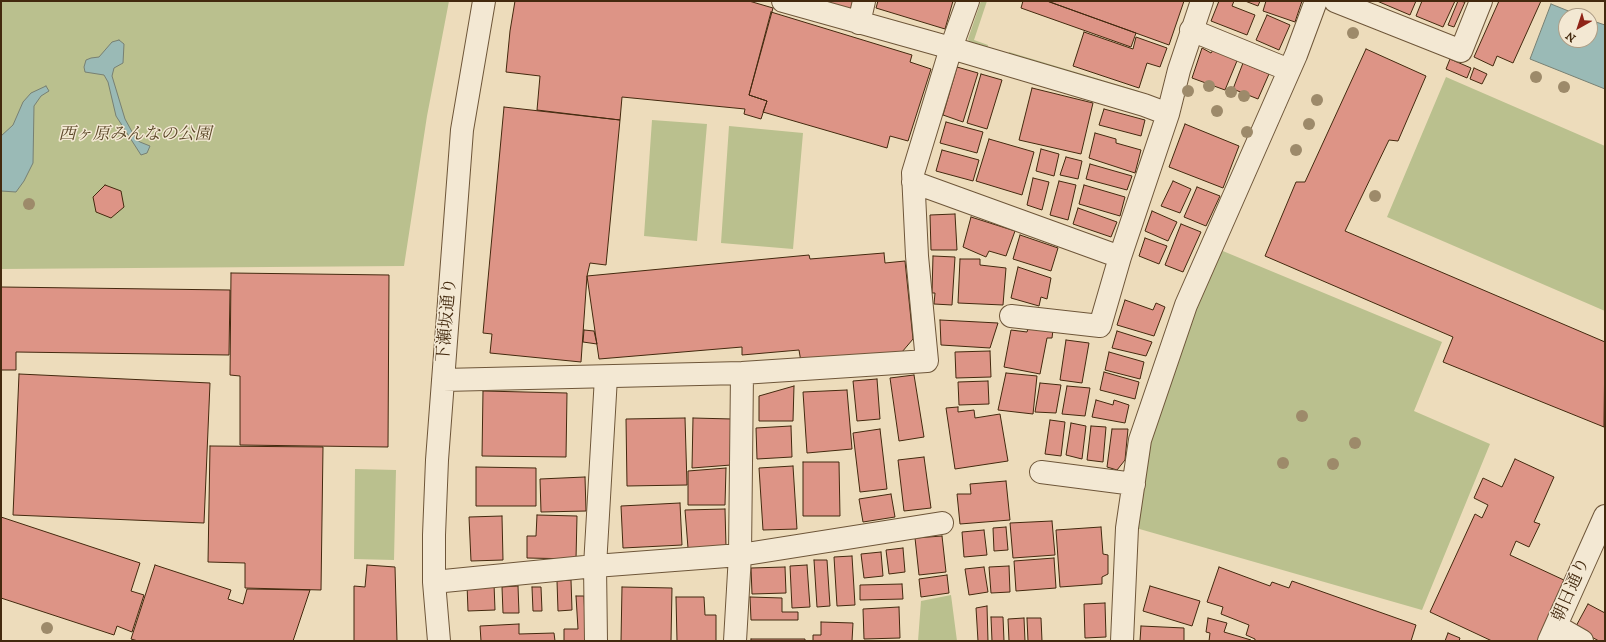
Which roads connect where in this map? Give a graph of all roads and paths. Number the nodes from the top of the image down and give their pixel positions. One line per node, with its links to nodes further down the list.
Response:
1 (484, 1): 19 (street, 下瀬坂通り)
2 (782, 1): 9 (street)
3 (864, 1): 9 (street)
4 (968, 1): 11 (street)
5 (1202, 1): 10 (street)
6 (1316, 1): 12 (street)
7 (1335, 1): 8 (street)
8 (1481, 1)
9 (859, 23): 11 (street)
10 (1191, 30): 12 (street); 13 (street)
11 (951, 48): 13 (street); 14 (street)
12 (1289, 70): 21 (street)
13 (1168, 114): 15 (street)
14 (914, 182): 15 (street); 17 (street)
15 (1120, 257): 16 (street)
16 (1011, 316)
17 (742, 373): 18 (street); 25 (street)
18 (606, 377): 19 (street); 26 (street)
19 (443, 380): 27 (street, 下瀬坂通り)
20 (1041, 472): 21 (street)
21 (1134, 484): 32 (street)
22 (1605, 516): 24 (street, 朝日通り)
23 (942, 523): 25 (street)
24 (1600, 542): 28 (street, 朝日通り)
25 (740, 555): 26 (street); 31 (street)
26 (595, 566): 27 (street); 30 (street)
27 (434, 582): 29 (street, 下瀬坂通り)
28 (1553, 633): 33 (street)
29 (438, 641)
30 (596, 641)
31 (735, 641)
32 (1122, 641)
33 (1582, 641)

